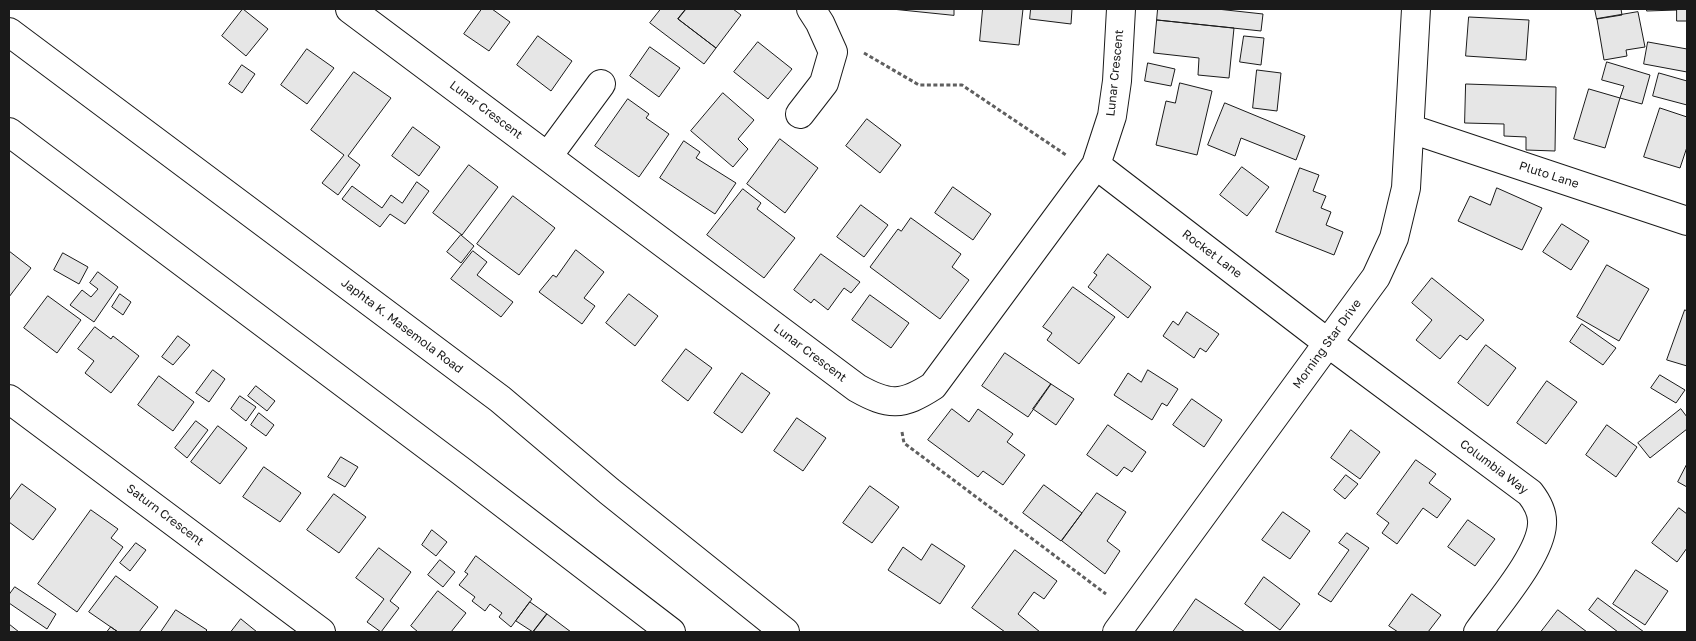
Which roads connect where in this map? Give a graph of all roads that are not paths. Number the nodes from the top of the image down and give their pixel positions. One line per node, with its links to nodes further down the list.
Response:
1 (350, 9): 10 (street, Lunar Crescent)
2 (811, 9): 7 (street)
3 (1121, 9): 11 (street, Lunar Crescent)
4 (1416, 9): 8 (street, Morning Star Drive)
5 (9, 32): 17 (street, Japhta K. Masemola Road)
6 (601, 84): 10 (street)
7 (800, 114)
8 (1411, 129): 12 (street, Pluto Lane); 13 (street, Morning Star Drive)
9 (9, 132): 16 (street)
10 (548, 156): 11 (street, Lunar Crescent)
11 (1096, 166): 13 (street, Rocket Lane)
12 (1687, 221)
13 (1328, 343): 18 (street, Morning Star Drive); 19 (street, Columbia Way)
14 (9, 399): 15 (street, Saturn Crescent)
15 (321, 632)
16 (671, 632)
17 (785, 632)
18 (1117, 632)
19 (1478, 632)

